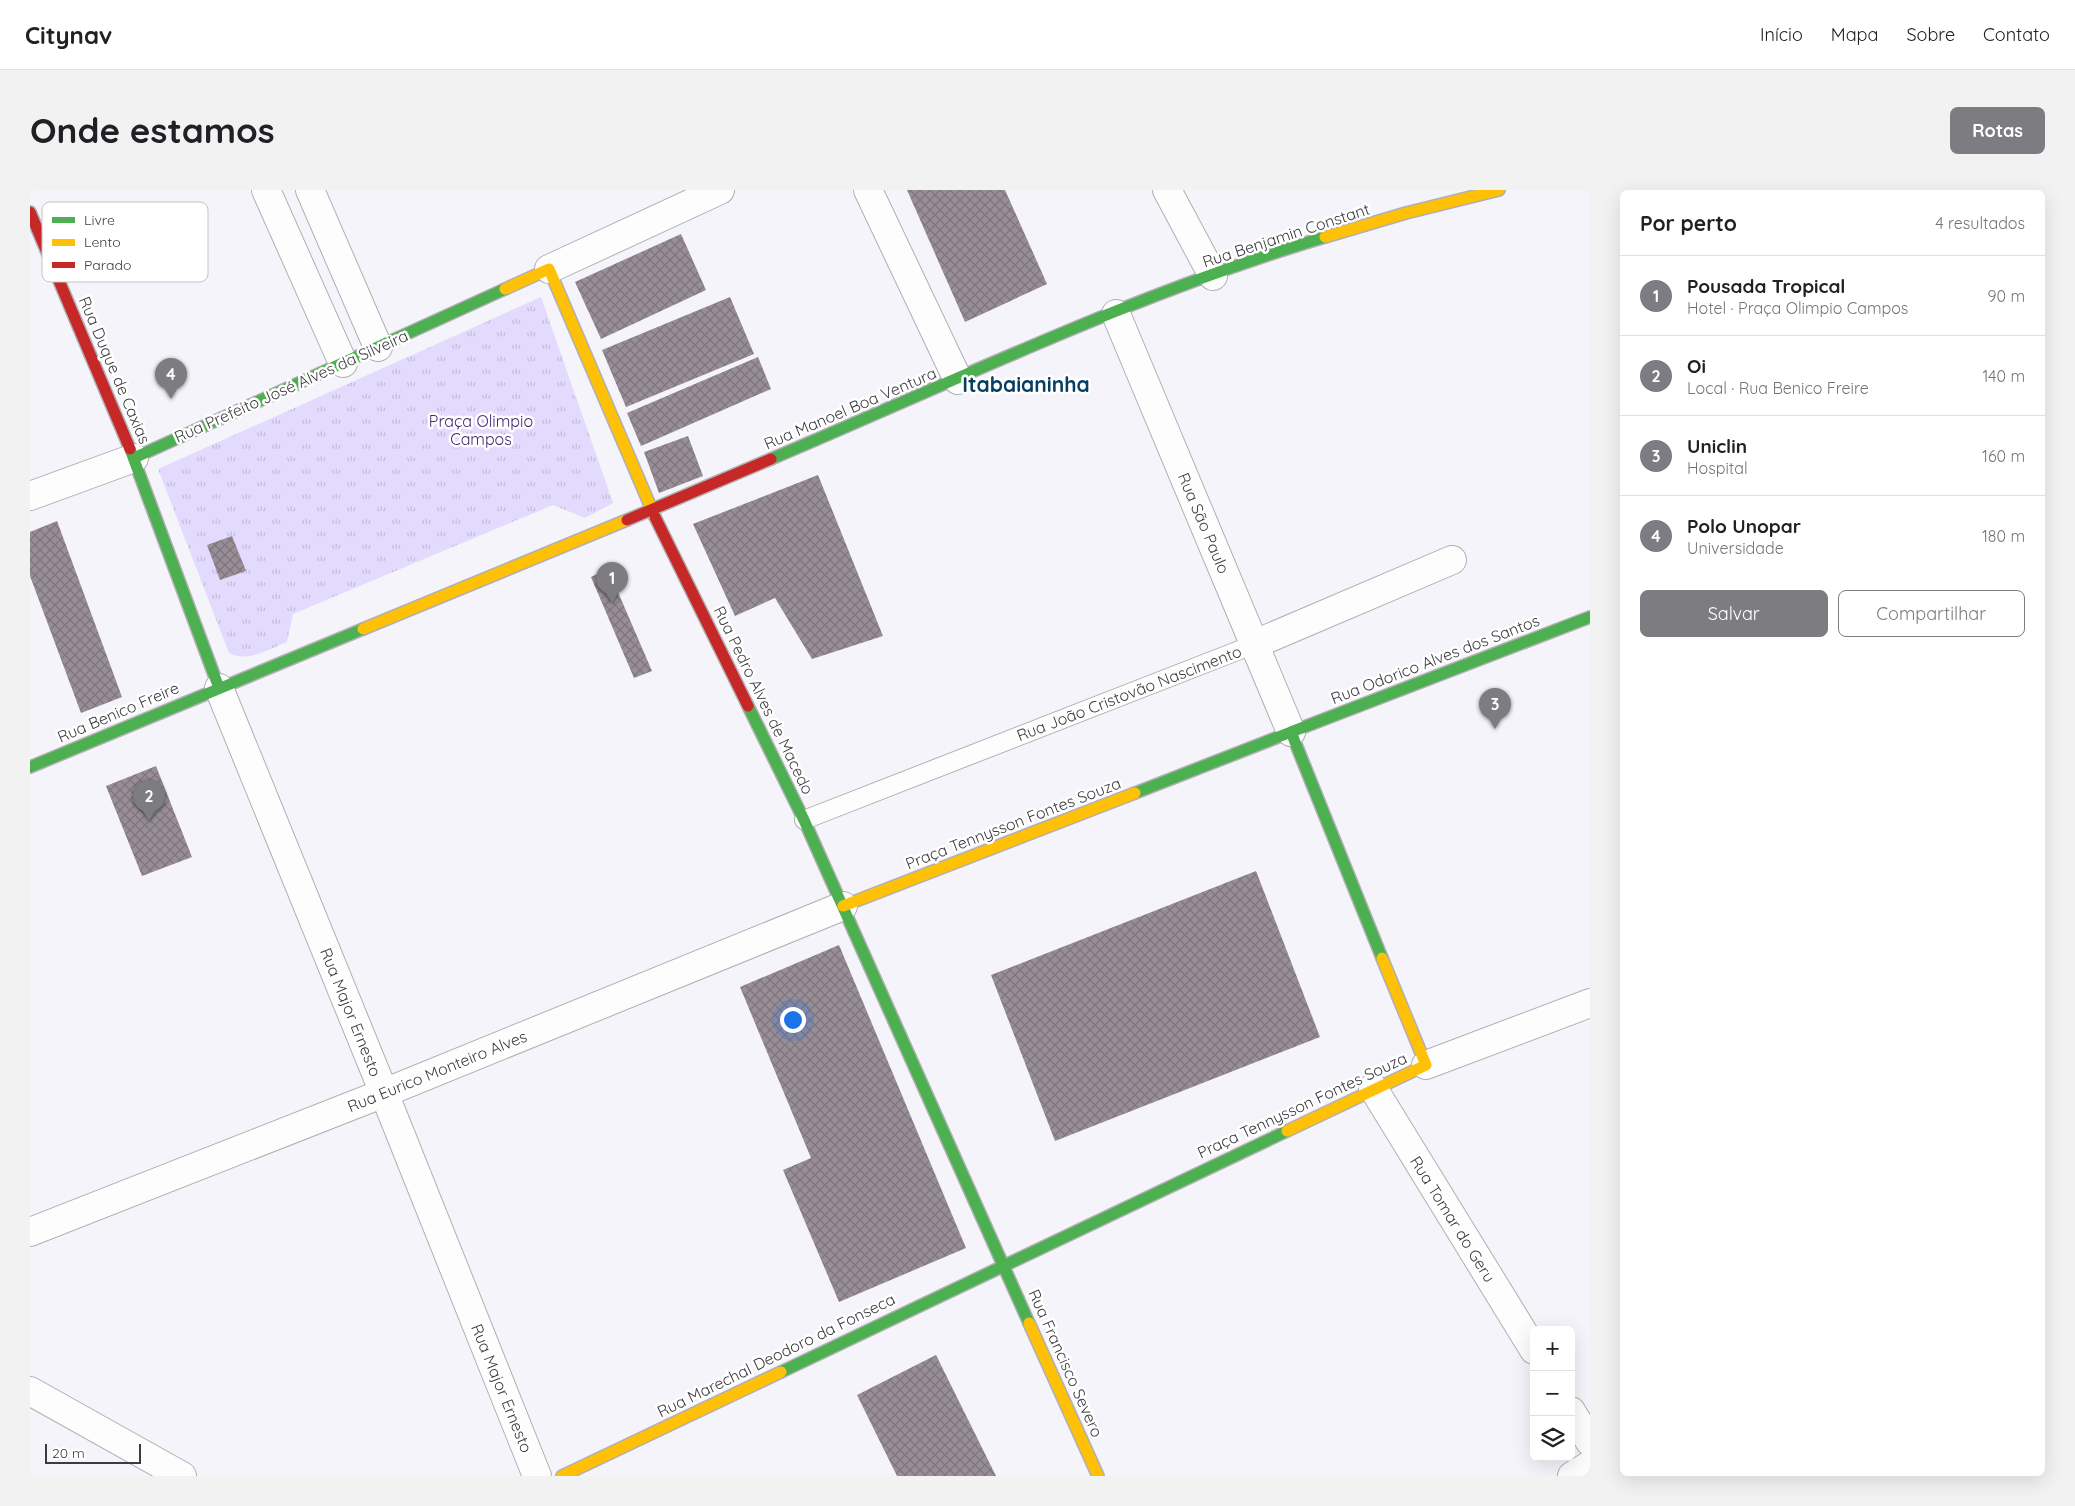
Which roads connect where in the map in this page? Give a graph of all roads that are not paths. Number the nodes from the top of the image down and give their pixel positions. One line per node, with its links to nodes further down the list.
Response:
1 (266, 190): 14 (street)
2 (310, 190): 13 (street)
3 (720, 190): 9 (street)
4 (868, 190): 15 (street)
5 (1167, 190): 10 (street)
6 (1499, 190): 10 (main road, Rua Benjamin Constant)
7 (30, 212): 8 (main road, Rua Duque de Caxias)
8 (42, 240)
9 (550, 269): 13 (main road, Rua Prefeito José Alves da Silveira); 18 (main road)
10 (1213, 276): 12 (main road, Rua Benjamin Constant)
11 (60, 282): 16 (main road, Rua Duque de Caxias)
12 (1116, 314): 15 (main road, Rua Manoel Boa Ventura); 21 (street, Rua São Paulo)
13 (378, 347): 14 (main road, Rua Prefeito José Alves da Silveira)
14 (344, 363): 16 (main road, Rua Prefeito José Alves da Silveira)
15 (958, 380): 18 (main road, Rua Manoel Boa Ventura)
16 (134, 458): 17 (street, Rua Prefeito José Alves da Silveira); 22 (main road)
17 (30, 496)
18 (652, 510): 22 (main road); 25 (main road, Rua Pedro Alves de Macedo)
19 (1452, 560): 21 (street, Rua João Cristovão Nascimento)
20 (1590, 617): 23 (main road, Rua Odorico Alves dos Santos)
21 (1255, 644): 23 (street, Rua São Paulo); 25 (lane, Rua João Cristovão Nascimento)
22 (220, 688): 24 (main road, Rua Benico Freire); 30 (street, Rua Major Ernesto)
23 (1291, 732): 26 (main road, Praça Tennysson Fontes Souza); 28 (main road, Praça Tennysson Fontes Souza)
24 (30, 766)
25 (804, 820): 26 (main road, Rua Pedro Alves de Macedo)
26 (844, 906): 30 (street, Rua Eurico Monteiro Alves); 32 (main road)
27 (1590, 1003): 28 (street)
28 (1426, 1065): 29 (main road, Praça Tennysson Fontes Souza)
29 (1373, 1088): 32 (main road, Praça Tennysson Fontes Souza); 33 (street, Rua Tomar do Geru)
30 (384, 1093): 31 (street, Rua Eurico Monteiro Alves); 39 (street, Rua Major Ernesto)
31 (30, 1232)
32 (1004, 1263): 40 (main road, Rua Marechal Deodoro da Fonseca); 41 (main road, Rua Francisco Severo)
33 (1530, 1343)
34 (30, 1391): 38 (street)
35 (1574, 1416): 36 (street)
36 (1590, 1442)
37 (1590, 1466): 42 (street)
38 (182, 1476)
39 (537, 1476)
40 (562, 1476)
41 (1098, 1476)
42 (1572, 1476)

